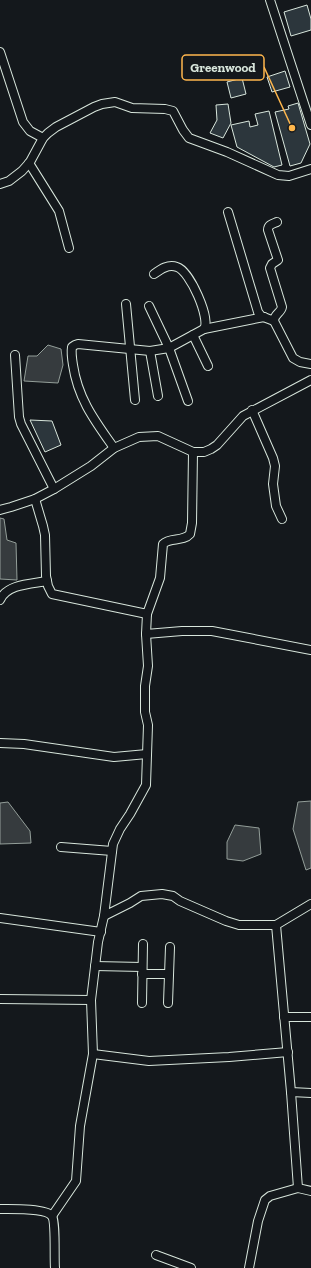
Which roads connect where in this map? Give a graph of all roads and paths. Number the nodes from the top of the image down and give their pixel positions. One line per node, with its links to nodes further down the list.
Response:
1 (270, 0): 3 (street)
2 (0, 52): 4 (street)
3 (311, 125)
4 (43, 138): 5 (street); 6 (street)
5 (29, 163): 7 (street); 10 (street)
6 (311, 169)
7 (0, 184)
8 (228, 212): 14 (street)
9 (277, 222): 15 (street)
10 (69, 248)
11 (154, 274): 16 (street)
12 (126, 304): 19 (street)
13 (149, 306): 18 (street)
14 (264, 318): 15 (street); 16 (street)
15 (274, 321): 22 (street)
16 (204, 329): 17 (street)
17 (193, 335): 18 (street); 23 (street)
18 (168, 348): 20 (street); 27 (street)
19 (131, 349): 20 (street); 26 (street); 29 (street)
20 (150, 351): 25 (street)
21 (15, 355): 31 (street)
22 (311, 364)
23 (208, 366)
24 (311, 380): 28 (street)
25 (158, 396)
26 (135, 400)
27 (188, 401)
28 (252, 410): 30 (street); 34 (street)
29 (114, 448): 30 (street); 31 (street)
30 (193, 452): 37 (street)
31 (54, 489): 32 (street)
32 (35, 499): 33 (street); 35 (street)
33 (0, 510)
34 (282, 519)
35 (47, 581): 36 (street); 37 (street)
36 (0, 600)
37 (147, 614): 38 (street)
38 (146, 634): 39 (street); 41 (street)
39 (311, 650)
40 (0, 743): 41 (street)
41 (147, 754): 43 (street)
42 (61, 847): 43 (street)
43 (112, 850): 45 (street)
44 (311, 904): 47 (street)
45 (104, 916): 47 (street); 48 (street)
46 (0, 918): 48 (street)
47 (276, 925): 58 (street)
48 (101, 932): 51 (street)
49 (143, 944): 52 (street)
50 (170, 947): 53 (street)
51 (95, 966): 52 (street); 55 (street)
52 (142, 970): 53 (street); 56 (street)
53 (169, 974): 57 (street)
54 (0, 999): 55 (street)
55 (91, 1000): 61 (street)
56 (142, 1003)
57 (168, 1004)
58 (284, 1017): 59 (street); 60 (street)
59 (311, 1017)
60 (288, 1052): 61 (street); 62 (street)
61 (93, 1054): 67 (street)
62 (291, 1092): 63 (street); 64 (street)
63 (311, 1093)
64 (298, 1188): 65 (street); 71 (street)
65 (311, 1191)
66 (0, 1209): 67 (street)
67 (52, 1216): 69 (street)
68 (156, 1255): 70 (street)
69 (55, 1268)
70 (191, 1268)
71 (249, 1268)

